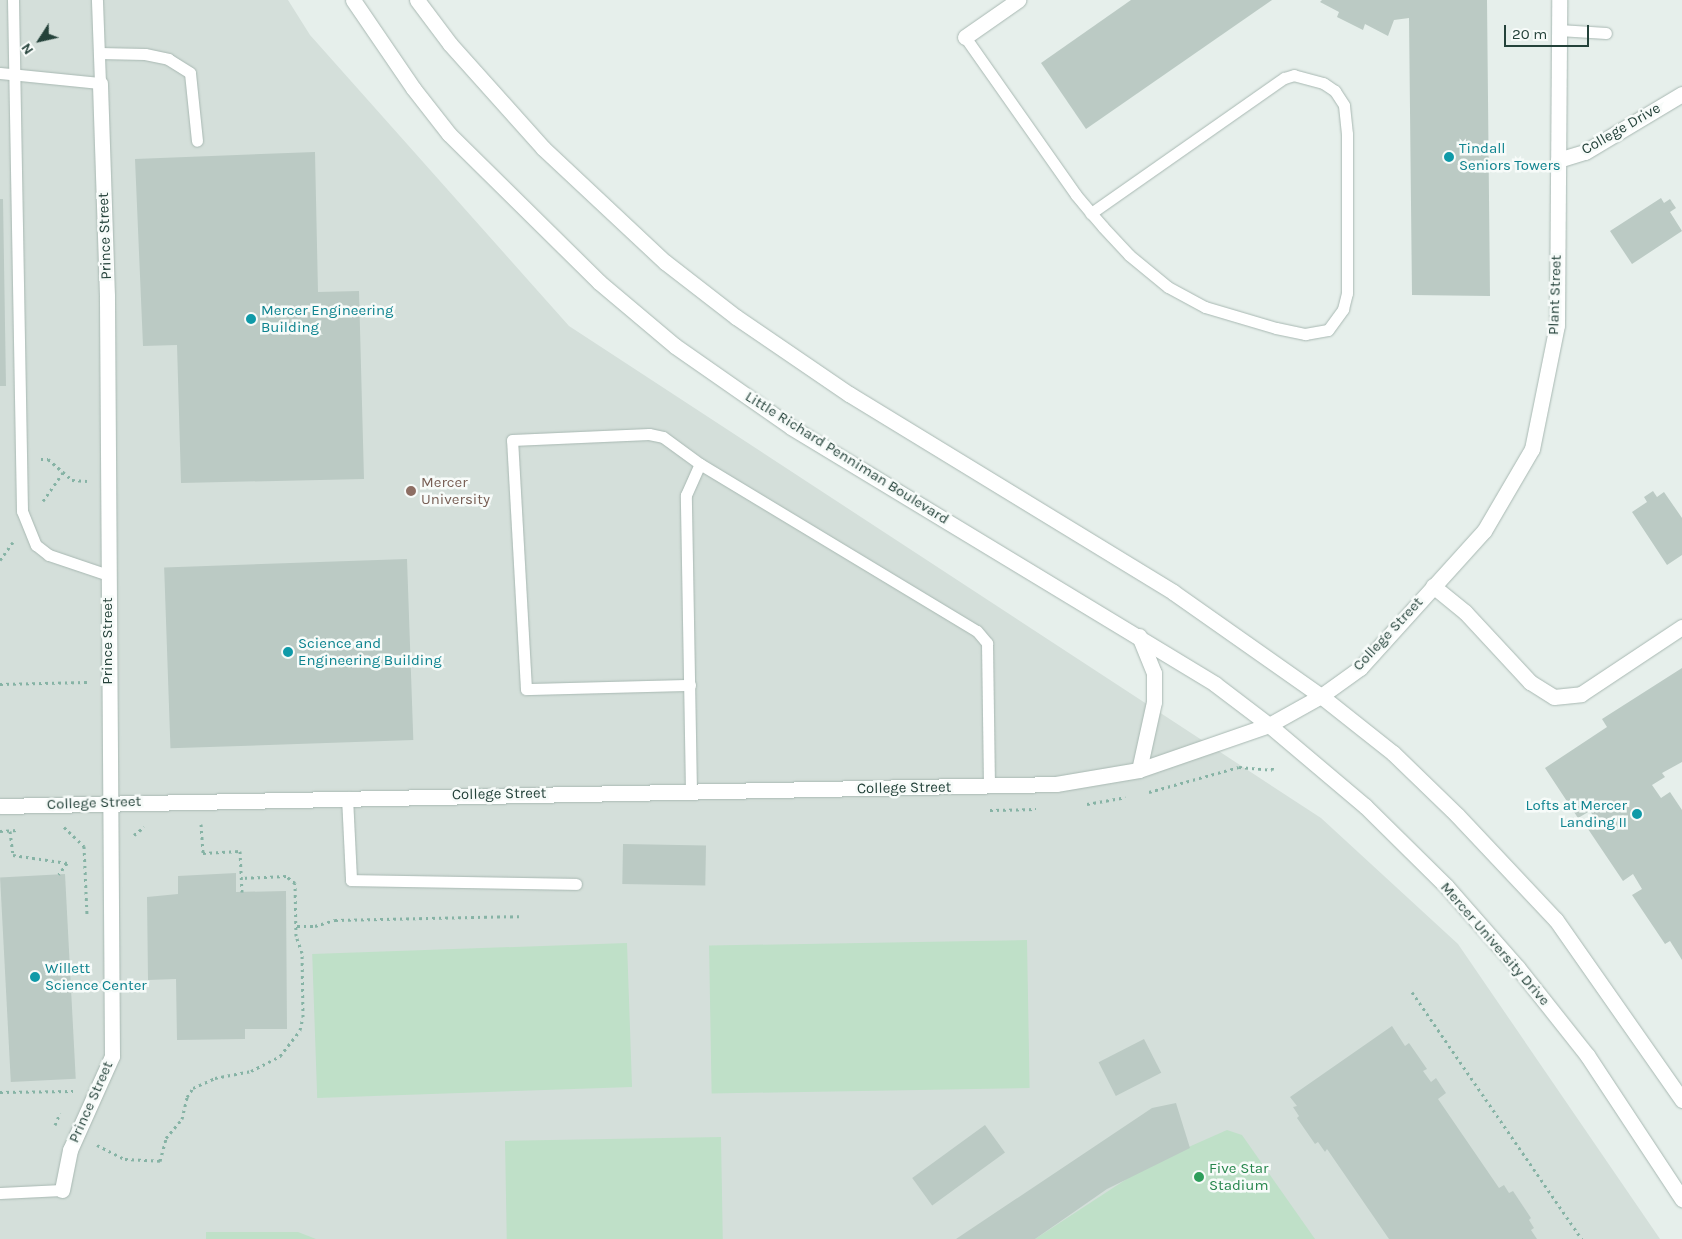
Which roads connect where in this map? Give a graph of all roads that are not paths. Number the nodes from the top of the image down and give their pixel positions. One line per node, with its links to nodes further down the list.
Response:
1 (13, 0): 12 (lane)
2 (97, 0): 10 (lane)
3 (353, 0): 22 (street, Little Richard Penniman Boulevard)
4 (417, 0): 24 (street)
5 (1018, 0): 9 (street)
6 (1559, 0): 7 (street, Plant Street)
7 (1559, 30): 8 (lane); 16 (street, Plant Street)
8 (1606, 33)
9 (965, 37): 17 (lane)
10 (99, 53): 13 (lane); 15 (lane)
11 (0, 73): 12 (lane)
12 (13, 74): 13 (lane); 19 (lane)
13 (100, 83): 19 (street, Prince Street)
14 (1682, 94): 16 (street, College Drive)
15 (197, 141)
16 (1558, 160): 20 (street, Plant Street)
17 (1091, 213): 17 (lane)
18 (700, 464): 23 (lane); 23 (lane); 27 (lane)
19 (108, 575): 30 (street, Prince Street)
20 (1433, 586): 21 (street, College Street); 24 (street, College Street)
21 (1682, 627)
22 (1139, 636): 25 (street, Little Richard Penniman Boulevard); 26 (street)
23 (690, 685): 28 (lane)
24 (1321, 696): 25 (street, College Street); 33 (street)
25 (1269, 725): 26 (street, College Street); 36 (street, Mercer University Drive)
26 (1139, 770): 27 (street, College Street)
27 (989, 786): 28 (street, College Street)
28 (691, 792): 29 (street, College Street)
29 (347, 797): 30 (street, College Street); 32 (lane)
30 (108, 802): 31 (street, College Street); 34 (street, Prince Street)
31 (4, 805)
32 (576, 884)
33 (1682, 1100)
34 (62, 1190): 35 (lane)
35 (0, 1193)
36 (1682, 1199)

